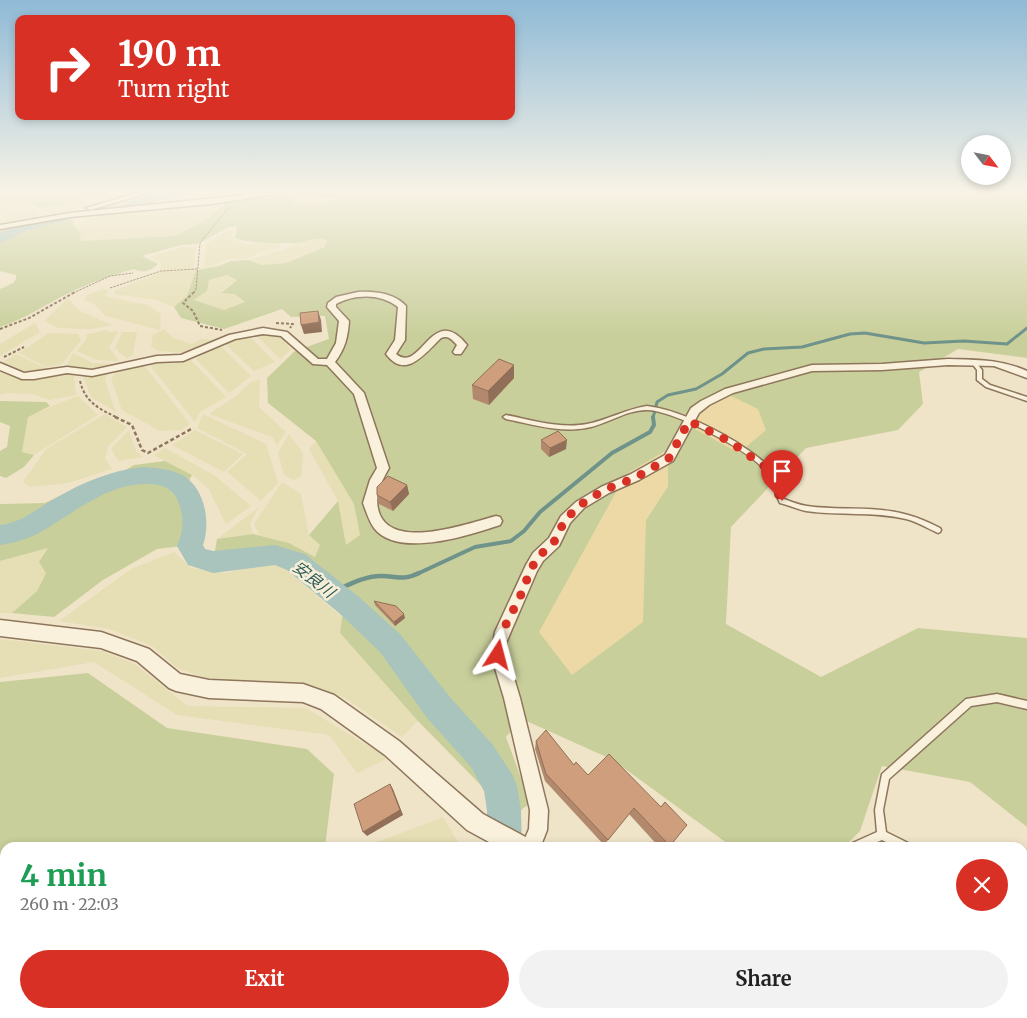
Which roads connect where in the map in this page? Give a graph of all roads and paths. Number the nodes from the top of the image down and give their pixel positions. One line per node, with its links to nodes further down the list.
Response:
1 (202, 241): 2 (path)
2 (198, 269): 4 (path); 7 (path)
3 (133, 273): 6 (path)
4 (110, 288)
5 (271, 323): 8 (path)
6 (0, 329)
7 (224, 330)
8 (284, 334): 12 (street); 15 (street)
9 (24, 347): 11 (path)
10 (458, 352): 12 (street)
11 (0, 359)
12 (330, 362): 21 (street)
13 (973, 362): 16 (street); 17 (lane); 19 (street)
14 (0, 366): 15 (street)
15 (80, 372): 20 (path)
16 (1027, 375)
17 (1027, 399)
18 (506, 417): 19 (lane)
19 (689, 421): 22 (lane); 27 (street)
20 (193, 428)
21 (496, 521)
22 (938, 530)
23 (0, 628): 26 (street)
24 (1027, 705): 25 (lane)
25 (882, 835): 28 (lane); 29 (lane)
26 (513, 842)
27 (528, 842)
28 (865, 842)
29 (897, 842)

